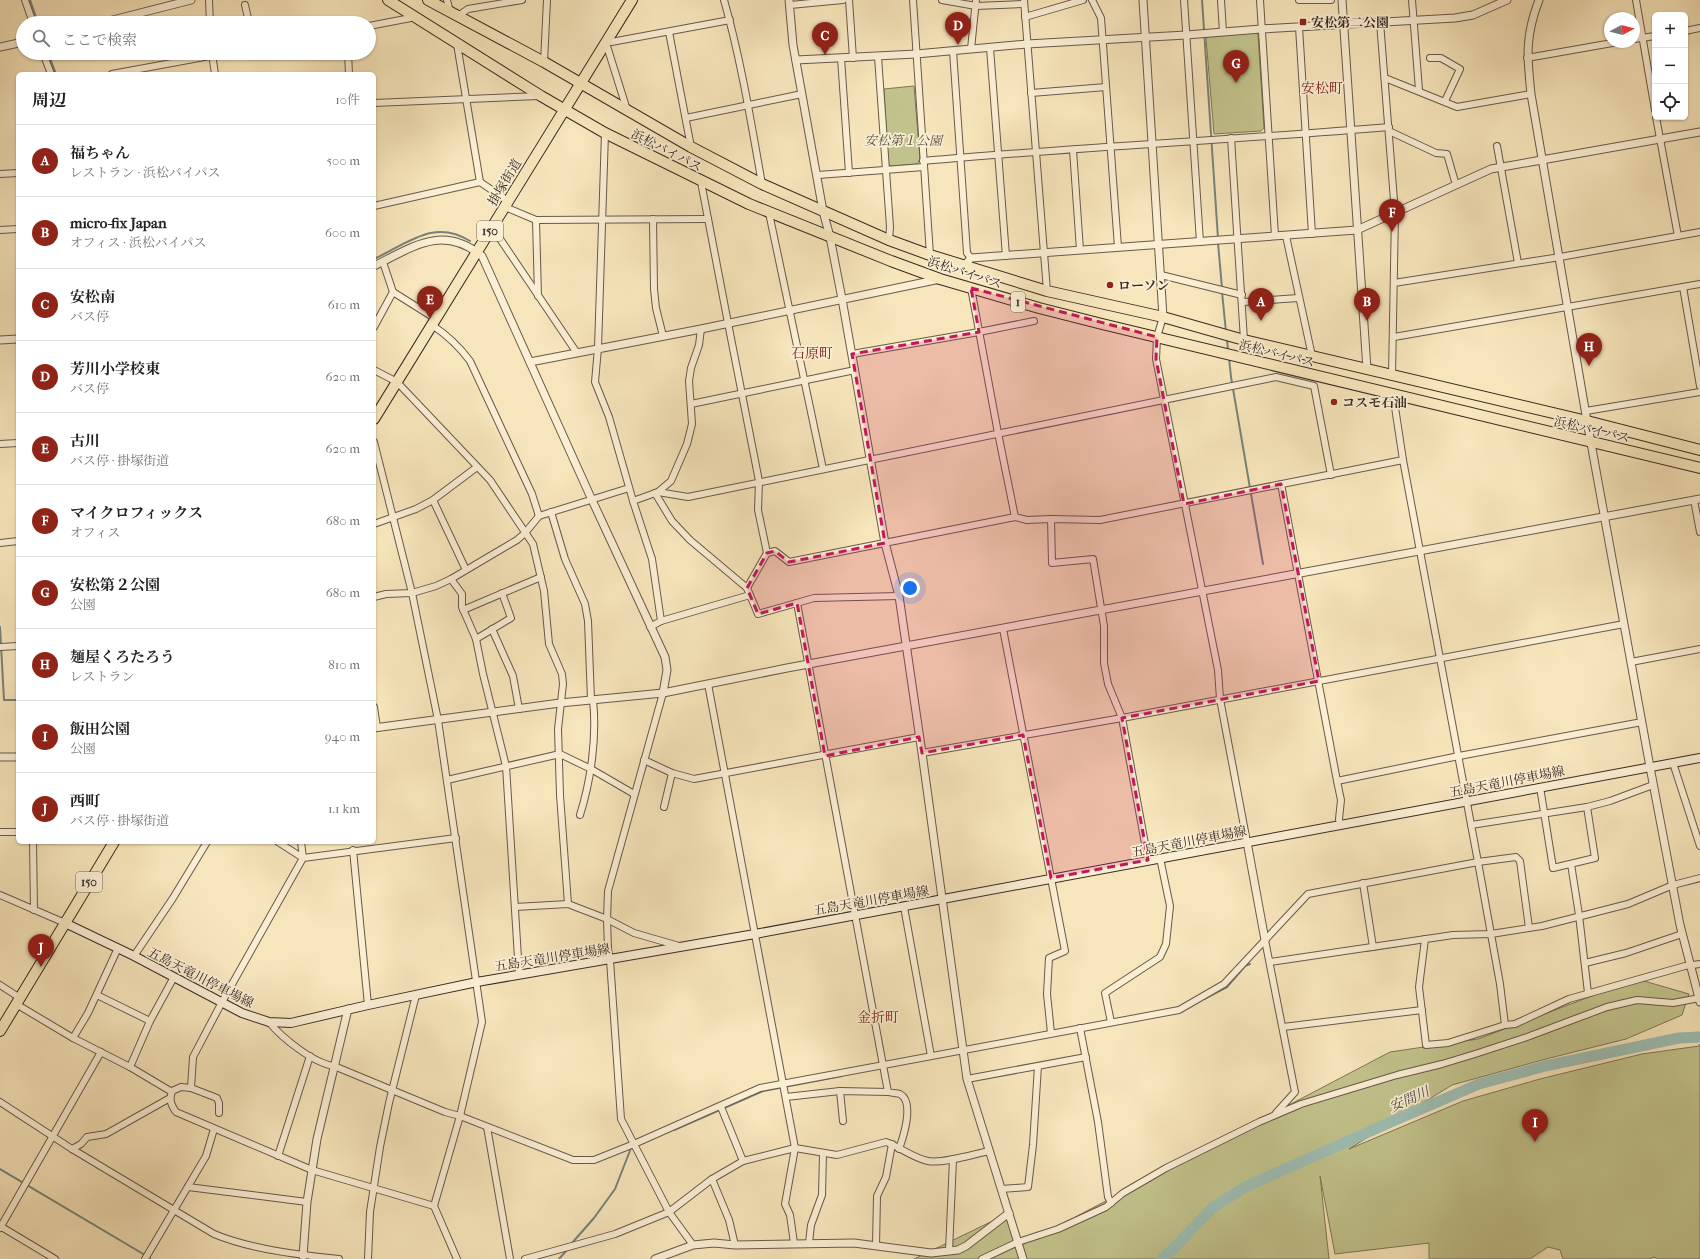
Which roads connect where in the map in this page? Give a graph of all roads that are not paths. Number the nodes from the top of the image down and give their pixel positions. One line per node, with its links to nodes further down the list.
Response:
1 (25, 0): 33 (street)
2 (191, 0): 34 (street)
3 (209, 0): 35 (street)
4 (388, 0): 37 (highway, 浜松バイパス / 1)
5 (428, 0): 32 (highway, 浜松バイパス / 1)
6 (447, 0): 32 (street)
7 (522, 0): 32 (street)
8 (547, 0): 75 (street)
9 (632, 0): 55 (highway, 掛塚街道 / 150)
10 (724, 0): 39 (street)
11 (843, 0): 28 (street)
12 (849, 0): 67 (street)
13 (913, 0): 64 (street)
14 (942, 0): 30 (street)
15 (1083, 0): 38 (street)
16 (1092, 0): 54 (street)
17 (1143, 0): 52 (street)
18 (1184, 0): 50 (street)
19 (1221, 0): 49 (street)
20 (1260, 0): 46 (street)
21 (1299, 0): 22 (street)
22 (1331, 0)
23 (1342, 0): 42 (street)
24 (1412, 0): 40 (street)
25 (1507, 0): 40 (street)
26 (1539, 0): 69 (street)
27 (1636, 0): 53 (street)
28 (789, 2): 74 (street)
29 (1024, 2): 30 (street); 38 (street)
30 (976, 3): 62 (street)
31 (245, 6): 36 (street)
32 (454, 14): 75 (highway, 浜松バイパス / 1)
33 (31, 16)
34 (128, 16)
35 (210, 16)
36 (248, 16)
37 (416, 17): 43 (street); 57 (highway, 浜松バイパス / 1)
38 (1025, 17): 58 (street)
39 (730, 20): 48 (street); 92 (street)
40 (1413, 20): 41 (street); 83 (street)
41 (1380, 22): 42 (street); 80 (street)
42 (1343, 24): 44 (street); 98 (street)
43 (376, 25)
44 (1299, 27): 46 (street); 99 (street)
45 (1700, 28): 47 (street)
46 (1261, 29): 49 (street); 102 (street)
47 (1688, 30)
48 (669, 32): 55 (street); 95 (street)
49 (1223, 32): 50 (street)
50 (1186, 35): 52 (street); 105 (street)
51 (1652, 36): 53 (street)
52 (1144, 37): 54 (street); 106 (street)
53 (1642, 38): 85 (street)
54 (1102, 40): 58 (street); 82 (street)
55 (606, 43): 81 (highway, 掛塚街道 / 150); 94 (street)
56 (16, 44): 60 (street)
57 (457, 44): 88 (highway, 浜松バイパス / 1); 89 (street)
58 (1027, 44): 61 (street); 84 (street)
59 (1604, 44): 69 (street)
60 (0, 47)
61 (990, 48): 62 (street); 112 (street)
62 (971, 49): 63 (street)
63 (953, 51): 64 (street); 113 (street)
64 (916, 54): 65 (street); 115 (street)
65 (878, 57): 67 (street); 117 (street)
66 (840, 58): 67 (street); 74 (street); 119 (street)
67 (853, 58)
68 (1430, 58): 90 (street)
69 (1527, 58): 87 (street)
70 (46, 60): 76 (street)
71 (182, 60): 77 (street)
72 (213, 60): 78 (street)
73 (348, 60): 79 (street)
74 (796, 60): 86 (street)
75 (544, 62): 81 (highway, 浜松バイパス / 1)
76 (50, 72)
77 (122, 72)
78 (215, 72)
79 (349, 72)
80 (1385, 78): 83 (street); 97 (street)
81 (580, 83): 93 (highway, 掛塚街道 / 150); 94 (highway, 浜松バイパス / 1)
82 (1106, 87): 84 (street); 109 (street)
83 (1419, 90): 90 (street)
84 (1031, 93): 111 (street)
85 (1652, 93)
86 (802, 94): 92 (street); 121 (street)
87 (1531, 94): 90 (street); 114 (street)
88 (540, 96): 89 (street); 93 (highway, 浜松バイパス / 1)
89 (467, 98): 91 (street); 122 (street)
90 (1445, 101)
91 (376, 103)
92 (748, 105): 95 (street); 124 (street)
93 (564, 109): 101 (highway, 浜松バイパス / 1); 126 (highway, 掛塚街道 / 150)
94 (627, 111): 108 (highway, 浜松バイパス / 1)
95 (686, 118): 108 (street)
96 (1657, 120): 104 (street)
97 (1389, 129): 98 (street); 125 (street); 130 (street)
98 (1350, 130): 99 (street); 138 (street)
99 (1307, 132): 102 (street); 140 (street)
100 (1700, 132): 104 (street)
101 (605, 133): 123 (highway, 浜松バイパス / 1); 134 (street)
102 (1268, 135): 103 (street); 141 (street)
103 (1231, 138): 105 (street); 145 (street)
104 (1660, 139): 114 (street); 143 (street)
105 (1194, 140): 106 (street); 147 (street)
106 (1151, 143): 109 (street); 148 (street)
107 (1497, 146): 116 (street)
108 (691, 147): 124 (highway, 浜松バイパス / 1)
109 (1110, 147): 110 (street); 149 (street)
110 (1073, 150): 111 (street); 150 (street)
111 (1036, 151): 112 (street); 152 (street)
112 (998, 155): 113 (street); 154 (street)
113 (961, 157): 115 (street); 157 (street)
114 (1542, 160): 116 (street); 155 (street)
115 (924, 164): 117 (street); 153 (street)
116 (1501, 167): 125 (street); 158 (street)
117 (886, 170): 119 (street); 146 (street)
118 (16, 173): 120 (street)
119 (849, 173): 121 (street)
120 (0, 174)
121 (818, 175): 128 (street)
122 (480, 182): 126 (street); 127 (street)
123 (701, 182): 129 (highway, 浜松バイパス / 1); 132 (street)
124 (762, 184): 128 (highway, 浜松バイパス / 1)
125 (1456, 185): 130 (street)
126 (507, 204): 133 (street); 135 (highway, 掛塚街道 / 150)
127 (376, 206)
128 (823, 211): 144 (street); 146 (highway, 浜松バイパス / 1)
129 (769, 213): 144 (highway, 浜松バイパス / 1); 174 (street)
130 (1395, 213): 138 (street); 162 (street)
131 (653, 219): 132 (street); 134 (street); 182 (street)
132 (708, 219): 179 (street)
133 (536, 220): 134 (street); 169 (street)
134 (603, 220): 188 (street)
135 (492, 228): 151 (highway, 掛塚街道 / 150); 169 (street)
136 (16, 229): 137 (street)
137 (0, 230)
138 (1358, 230): 140 (street); 193 (street)
139 (1700, 232): 143 (street)
140 (1312, 234): 142 (street)
141 (1275, 236): 142 (street); 145 (street)
142 (1286, 236): 170 (street)
143 (1678, 236): 155 (street)
144 (830, 237): 161 (highway, 浜松バイパス / 1); 171 (street)
145 (1238, 239): 147 (street); 168 (street)
146 (889, 240): 153 (highway, 浜松バイパス / 1)
147 (1200, 242): 148 (street)
148 (1160, 245): 149 (street); 160 (street)
149 (1118, 248): 150 (street)
150 (1080, 250): 152 (street)
151 (477, 252): 156 (street); 177 (highway, 掛塚街道 / 150); 192 (street)
152 (1043, 253): 154 (street); 166 (street)
153 (930, 255): 157 (highway, 浜松バイパス / 1)
154 (1006, 256): 157 (street)
155 (1560, 257): 158 (street); 173 (street)
156 (382, 262): 159 (street); 167 (street)
157 (968, 262): 166 (highway, 浜松バイパス / 1)
158 (1518, 263): 162 (street)
159 (376, 265)
160 (1161, 275): 168 (street); 175 (street)
161 (940, 279): 165 (highway, 浜松バイパス / 1); 171 (street)
162 (1394, 283): 184 (street)
163 (1700, 284): 164 (street)
164 (1683, 287): 173 (street); 199 (street)
165 (971, 288): 181 (street); 183 (highway, 浜松バイパス / 1)
166 (1047, 291): 175 (highway, 浜松バイパス / 1)
167 (393, 292): 177 (street); 178 (street)
168 (1242, 295): 172 (street)
169 (538, 296): 189 (street)
170 (1298, 298): 172 (street); 191 (street)
171 (842, 299): 174 (street); 190 (street)
172 (1243, 302): 187 (street)
173 (1568, 307): 184 (street); 206 (street)
174 (789, 310): 179 (street); 197 (street)
175 (1163, 318): 183 (street); 187 (highway, 浜松バイパス / 1)
176 (1034, 321): 181 (street)
177 (434, 322): 198 (highway, 掛塚街道 / 150); 229 (street)
178 (376, 323)
179 (728, 323): 180 (street); 201 (street)
180 (701, 329): 182 (street); 204 (street)
181 (979, 332): 190 (street); 207 (street)
182 (663, 336): 188 (street)
183 (1157, 337): 202 (highway, 浜松バイパス / 1); 203 (street)
184 (1394, 337): 196 (street)
185 (16, 339): 186 (street)
186 (0, 340)
187 (1244, 340): 191 (highway, 浜松バイパス / 1)
188 (598, 348): 189 (street); 221 (street)
189 (577, 353): 192 (street)
190 (852, 354): 194 (street)
191 (1312, 356): 193 (highway, 浜松バイパス / 1)
192 (530, 362): 225 (street)
193 (1367, 369): 196 (highway, 浜松バイパス / 1)
194 (855, 370): 197 (street); 213 (street)
195 (376, 371): 198 (street)
196 (1392, 376): 206 (highway, 浜松バイパス / 1)
197 (804, 381): 201 (street); 217 (street)
198 (397, 382): 205 (highway, 掛塚街道 / 150); 215 (street)
199 (1700, 386)
200 (1700, 392): 206 (street)
201 (741, 393): 204 (street); 219 (street)
202 (1393, 394): 208 (highway, 浜松バイパス / 1); 214 (street)
203 (1163, 400): 207 (street); 218 (street); 227 (street)
204 (691, 404): 222 (street)
205 (376, 416)
206 (1587, 416): 208 (street); 212 (highway, 浜松バイパス / 1)
207 (998, 433): 213 (street); 231 (street)
208 (1591, 442): 216 (highway, 浜松バイパス / 1); 230 (street)
209 (16, 443): 210 (street)
210 (0, 444)
211 (376, 450): 232 (street)
212 (1700, 450)
213 (870, 459): 217 (street); 239 (street)
214 (1403, 460): 218 (street); 240 (street)
215 (477, 467): 224 (street); 236 (street)
216 (1700, 468)
217 (823, 469): 219 (street)
218 (1331, 475): 220 (street)
219 (760, 482): 222 (street); 241 (street)
220 (1281, 484): 227 (street); 243 (street)
221 (629, 488): 225 (street); 226 (street)
222 (656, 493): 226 (street); 246 (street)
223 (1697, 499): 230 (street); 235 (street)
224 (433, 500): 232 (street); 242 (street)
225 (592, 500): 228 (street); 258 (street)
226 (633, 501): 256 (street)
227 (1184, 504): 233 (street); 247 (street)
228 (551, 512): 229 (street); 273 (street)
229 (539, 516): 236 (street)
230 (1605, 516): 240 (street); 257 (street)
231 (1016, 517): 233 (street); 239 (street)
232 (394, 518): 234 (street); 249 (street)
233 (1051, 519): 255 (street)
234 (376, 523)
235 (1700, 532)
236 (525, 533): 242 (street); 244 (street)
237 (16, 542): 238 (street)
238 (0, 543)
239 (885, 543): 241 (street); 252 (street)
240 (1420, 550): 243 (street); 266 (street)
241 (767, 553): 246 (street)
242 (466, 570): 245 (street)
243 (1299, 572): 247 (street); 269 (street)
244 (541, 577): 248 (street); 274 (street)
245 (452, 580): 249 (street); 254 (street)
246 (747, 588): 250 (street)
247 (1202, 590): 255 (street); 272 (street)
248 (502, 592): 254 (street); 260 (street)
249 (412, 593): 251 (street); 278 (street)
250 (750, 595): 253 (street); 256 (street)
251 (376, 596)
252 (899, 596): 253 (street); 262 (street)
253 (797, 602): 268 (street)
254 (463, 610): 261 (street)
255 (1102, 610): 259 (street); 277 (street)
256 (661, 621): 258 (street)
257 (1624, 624): 266 (street); 267 (street)
258 (650, 627): 271 (street)
259 (1003, 628): 262 (street); 281 (street)
260 (492, 629): 261 (street); 275 (street)
261 (476, 639): 276 (street)
262 (907, 645): 268 (street); 282 (street)
263 (16, 646): 264 (street)
264 (0, 647)
265 (1700, 649): 267 (street)
266 (1440, 659): 269 (street); 286 (street)
267 (1631, 662): 279 (street)
268 (808, 664): 270 (street); 285 (street)
269 (1318, 681): 272 (street); 298 (street)
270 (708, 684): 271 (street); 296 (street)
271 (663, 693): 273 (street); 290 (street)
272 (1220, 699): 277 (street); 312 (street)
273 (592, 700): 274 (street); 294 (street)
274 (560, 703): 275 (street); 284 (street)
275 (519, 709): 276 (street)
276 (492, 713): 278 (street); 292 (street)
277 (1122, 718): 281 (street); 322 (street)
278 (438, 720): 280 (street); 297 (street)
279 (1642, 722): 286 (street); 293 (street)
280 (376, 728)
281 (1023, 735): 283 (street); 325 (street)
282 (920, 737): 283 (street); 285 (street)
283 (922, 753): 330 (street)
284 (560, 754): 292 (street); 294 (street); 331 (street)
285 (825, 756): 296 (street); 336 (street)
286 (1459, 756): 298 (street); 302 (street)
287 (0, 757): 288 (street)
288 (16, 757)
289 (1700, 758): 291 (main road, 五島天竜川停車場線)
290 (644, 760): 295 (street); 301 (street)
291 (1673, 763): 293 (main road, 五島天竜川停車場線); 318 (street)
292 (506, 766): 297 (street); 332 (street)
293 (1650, 767): 299 (street); 300 (main road, 五島天竜川停車場線)
294 (591, 768): 301 (street); 306 (street)
295 (672, 773): 296 (street); 303 (street)
296 (725, 774): 340 (street)
297 (447, 780): 311 (street)
298 (1337, 781): 307 (street)
299 (1653, 785): 304 (street); 328 (street)
300 (1540, 787): 302 (main road, 五島天竜川停車場線); 305 (street)
301 (634, 794): 337 (street)
302 (1466, 802): 307 (main road, 五島天竜川停車場線); 308 (street)
303 (664, 807)
304 (1587, 807): 305 (street); 324 (street)
305 (1544, 814): 308 (street); 324 (street)
306 (580, 815)
307 (1340, 825): 312 (main road, 五島天竜川停車場線)
308 (1471, 825): 323 (street)
309 (0, 832): 310 (street)
310 (16, 832)
311 (456, 838): 319 (street); 356 (street)
312 (1247, 842): 321 (main road, 五島天竜川停車場線); 344 (street)
313 (33, 844): 334 (street)
314 (111, 844): 338 (highway, 150)
315 (206, 844): 348 (street)
316 (281, 844): 320 (street)
317 (301, 844): 320 (street)
318 (1700, 846)
319 (353, 850): 320 (street); 364 (street)
320 (303, 858): 363 (street)
321 (1160, 858): 322 (main road, 五島天竜川停車場線); 369 (street)
322 (1148, 860): 325 (main road, 五島天竜川停車場線)
323 (1478, 862): 327 (street); 339 (street); 341 (street)
324 (1570, 864): 335 (street)
325 (1051, 878): 330 (main road, 五島天竜川停車場線); 374 (street)
326 (1700, 878): 328 (street)
327 (1363, 884): 344 (street); 345 (street)
328 (1673, 885): 335 (street); 342 (street)
329 (0, 895): 334 (street)
330 (941, 900): 333 (main road, 五島天竜川停車場線); 376 (street)
331 (568, 904): 332 (street); 337 (street)
332 (515, 907): 354 (street)
333 (904, 907): 336 (main road, 五島天竜川停車場線); 379 (street)
334 (34, 910): 338 (street)
335 (1579, 915): 339 (street); 351 (street)
336 (855, 916): 340 (main road, 五島天竜川停車場線); 381 (street)
337 (606, 919): 346 (street); 349 (street)
338 (65, 923): 347 (main road, 五島天竜川停車場線); 362 (highway, 150)
339 (1528, 928): 341 (street)
340 (755, 934): 346 (main road, 五島天竜川停車場線); 386 (street)
341 (1491, 934): 343 (street); 370 (street)
342 (1682, 934): 351 (street); 353 (street)
343 (1425, 939): 345 (street); 366 (street)
344 (1265, 940): 350 (street); 369 (street)
345 (1373, 946): 350 (street)
346 (682, 947): 349 (main road, 五島天竜川停車場線)
347 (118, 948): 348 (main road, 五島天竜川停車場線); 359 (street)
348 (134, 956): 355 (main road, 五島天竜川停車場線)
349 (610, 960): 354 (main road, 五島天竜川停車場線); 402 (street)
350 (1270, 962): 371 (street)
351 (1585, 963): 358 (street)
352 (1700, 964): 353 (street)
353 (1690, 965): 358 (street); 361 (street)
354 (520, 974): 356 (main road, 五島天竜川停車場線)
355 (174, 977): 363 (main road, 五島天竜川停車場線); 367 (street)
356 (477, 982): 360 (main road, 五島天竜川停車場線); 396 (street)
357 (0, 985): 362 (street)
358 (1588, 993): 370 (street)
359 (97, 995): 367 (street); 375 (street)
360 (416, 995): 364 (main road, 五島天竜川停車場線); 388 (street)
361 (1700, 999): 397 (street)
362 (18, 1001): 373 (highway, 150); 375 (street)
363 (222, 1002): 368 (main road, 五島天竜川停車場線); 387 (street)
364 (368, 1005): 365 (main road, 五島天竜川停車場線)
365 (348, 1010): 368 (main road, 五島天竜川停車場線); 382 (street)
366 (1422, 1010): 370 (street); 371 (street)
367 (150, 1021): 384 (street)
368 (269, 1022): 378 (street)
369 (1111, 1022): 372 (street)
370 (1505, 1025)
371 (1283, 1027): 397 (street)
372 (1080, 1028): 374 (street); 380 (street)
373 (0, 1031)
374 (1051, 1033): 376 (street)
375 (73, 1038): 377 (street)
376 (962, 1051): 379 (street); 385 (street)
377 (101, 1052): 384 (street); 401 (street)
378 (310, 1056): 382 (street); 409 (street)
379 (931, 1056): 381 (street)
380 (1086, 1057): 383 (street); 418 (street)
381 (883, 1065): 386 (street); 390 (street)
382 (334, 1066): 388 (street); 412 (street)
383 (1038, 1066): 385 (street); 416 (street)
384 (130, 1067): 391 (street)
385 (967, 1079): 407 (street)
386 (783, 1083): 392 (street); 394 (street)
387 (190, 1088): 391 (street); 395 (street)
388 (392, 1089): 396 (street); 415 (street)
389 (840, 1091): 390 (street); 392 (street); 398 (street)
390 (888, 1092): 406 (street)
391 (171, 1095): 400 (street); 405 (street)
392 (786, 1098): 404 (street)
393 (0, 1102): 401 (street)
394 (721, 1107): 402 (street); 411 (street)
395 (219, 1113)
396 (460, 1116): 399 (street); 419 (street)
397 (1273, 1116): 418 (street)
398 (842, 1121)
399 (487, 1127): 402 (street); 437 (street)
400 (214, 1129): 409 (street); 414 (street)
401 (52, 1136): 405 (street); 423 (street)
402 (634, 1144): 421 (street)
403 (892, 1144): 406 (street); 408 (street); 429 (street)
404 (795, 1148): 408 (street); 411 (street); 426 (street)
405 (72, 1149): 420 (street)
406 (899, 1149): 410 (street)
407 (989, 1150): 410 (street); 416 (street)
408 (823, 1153): 425 (street)
409 (278, 1156): 412 (street)
410 (953, 1159): 430 (street)
411 (743, 1161): 413 (street)
412 (312, 1170): 415 (street); 417 (street)
413 (712, 1179): 421 (street); 428 (street)
414 (188, 1187): 417 (street); 420 (street)
415 (373, 1189): 419 (street); 435 (street)
416 (1001, 1189): 422 (street)
417 (307, 1202): 431 (street)
418 (1111, 1203): 424 (street)
419 (434, 1206): 436 (street)
420 (174, 1210): 431 (street); 433 (street)
421 (670, 1212): 427 (street); 438 (street)
422 (1009, 1213): 424 (street); 430 (street)
423 (0, 1227): 432 (street)
424 (1018, 1242): 440 (street); 441 (street)
425 (809, 1243): 426 (street); 429 (street)
426 (794, 1244): 428 (street)
427 (693, 1245): 428 (street); 439 (street)
428 (735, 1245)
429 (876, 1246): 430 (street)
430 (949, 1251)
431 (303, 1257): 434 (street)
432 (55, 1259)
433 (145, 1259)
434 (339, 1259)
435 (368, 1259)
436 (457, 1259)
437 (510, 1259)
438 (525, 1259)
439 (655, 1259)
440 (982, 1259)
441 (1023, 1259)

